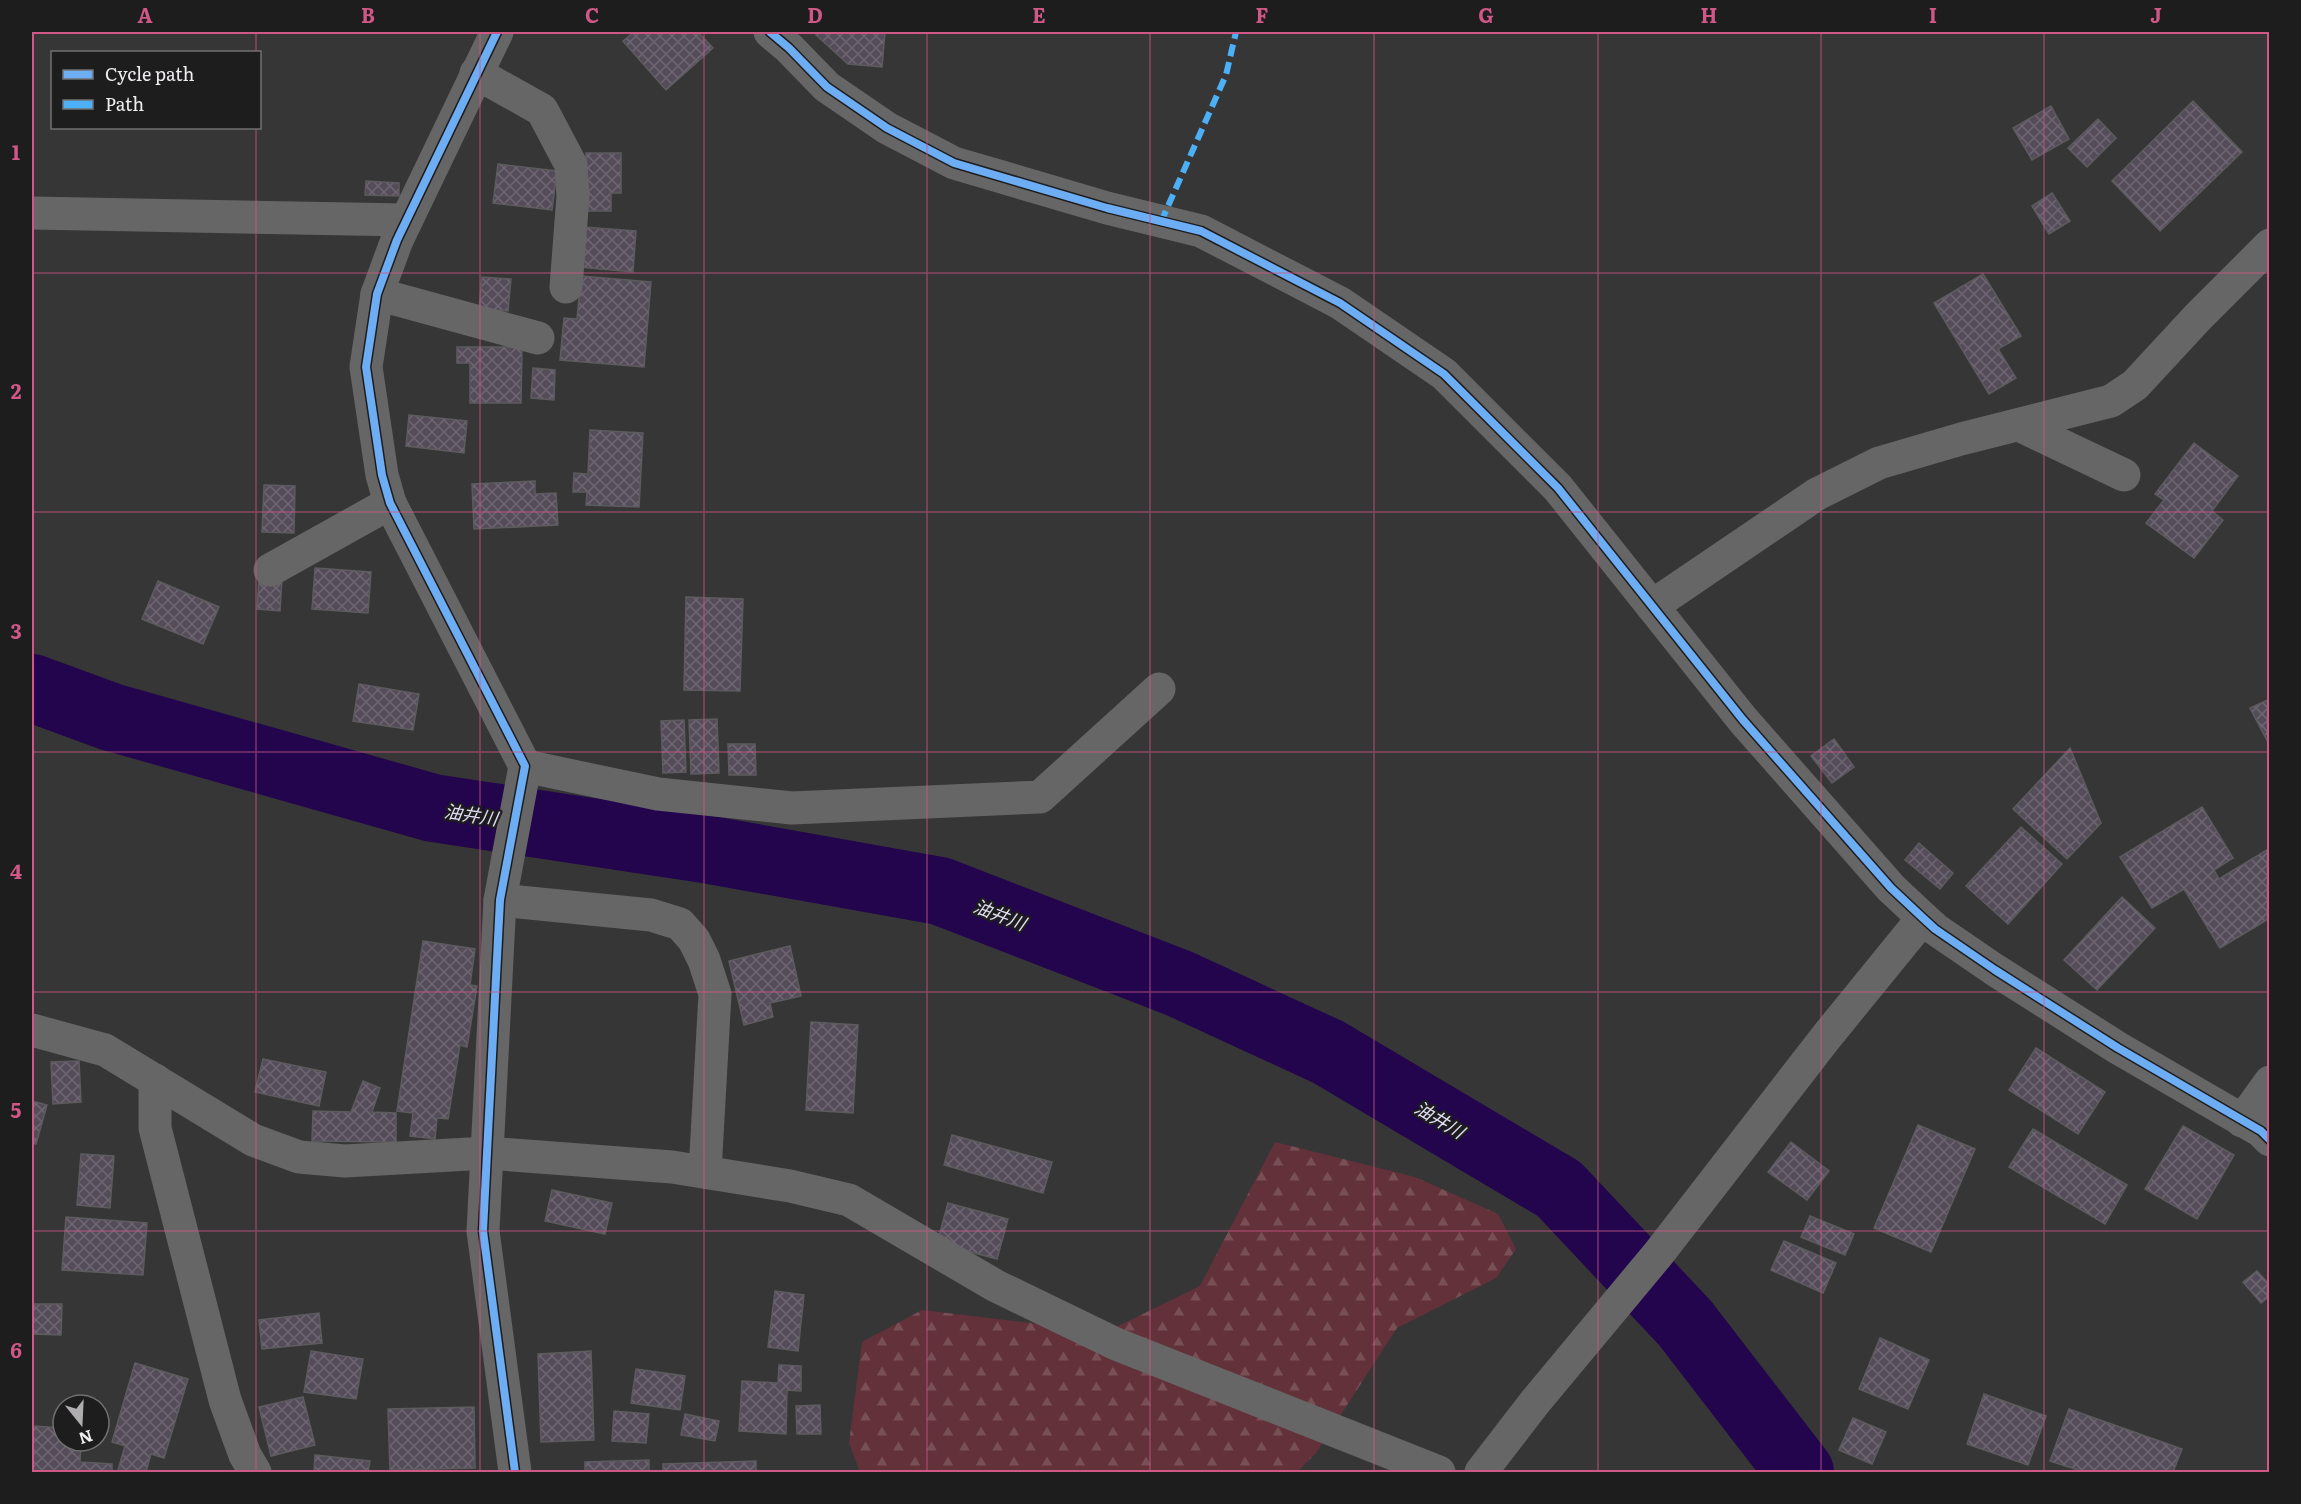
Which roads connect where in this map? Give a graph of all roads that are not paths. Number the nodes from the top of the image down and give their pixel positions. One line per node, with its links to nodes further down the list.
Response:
1 (497, 32): 3 (street)
2 (771, 32): 14 (street)
3 (476, 73): 5 (street); 7 (street)
4 (32, 213): 5 (street)
5 (406, 220): 8 (street)
6 (2270, 245): 10 (street)
7 (566, 287)
8 (377, 294): 9 (street); 12 (street)
9 (538, 338)
10 (2019, 425): 11 (street); 14 (street)
11 (2124, 475)
12 (390, 503): 13 (street); 16 (street)
13 (270, 570)
14 (1652, 606): 18 (street)
15 (1158, 689): 16 (street)
16 (525, 766): 17 (street)
17 (502, 889): 24 (street); 25 (street)
18 (1923, 918): 22 (street); 29 (street)
19 (32, 1030): 20 (street)
20 (155, 1080): 24 (street); 26 (street)
21 (2270, 1083): 22 (street)
22 (2242, 1120): 23 (street)
23 (2270, 1140)
24 (487, 1153): 25 (street); 27 (street)
25 (705, 1172): 28 (street)
26 (255, 1473)
27 (515, 1473)
28 (1439, 1473)
29 (1481, 1473)

